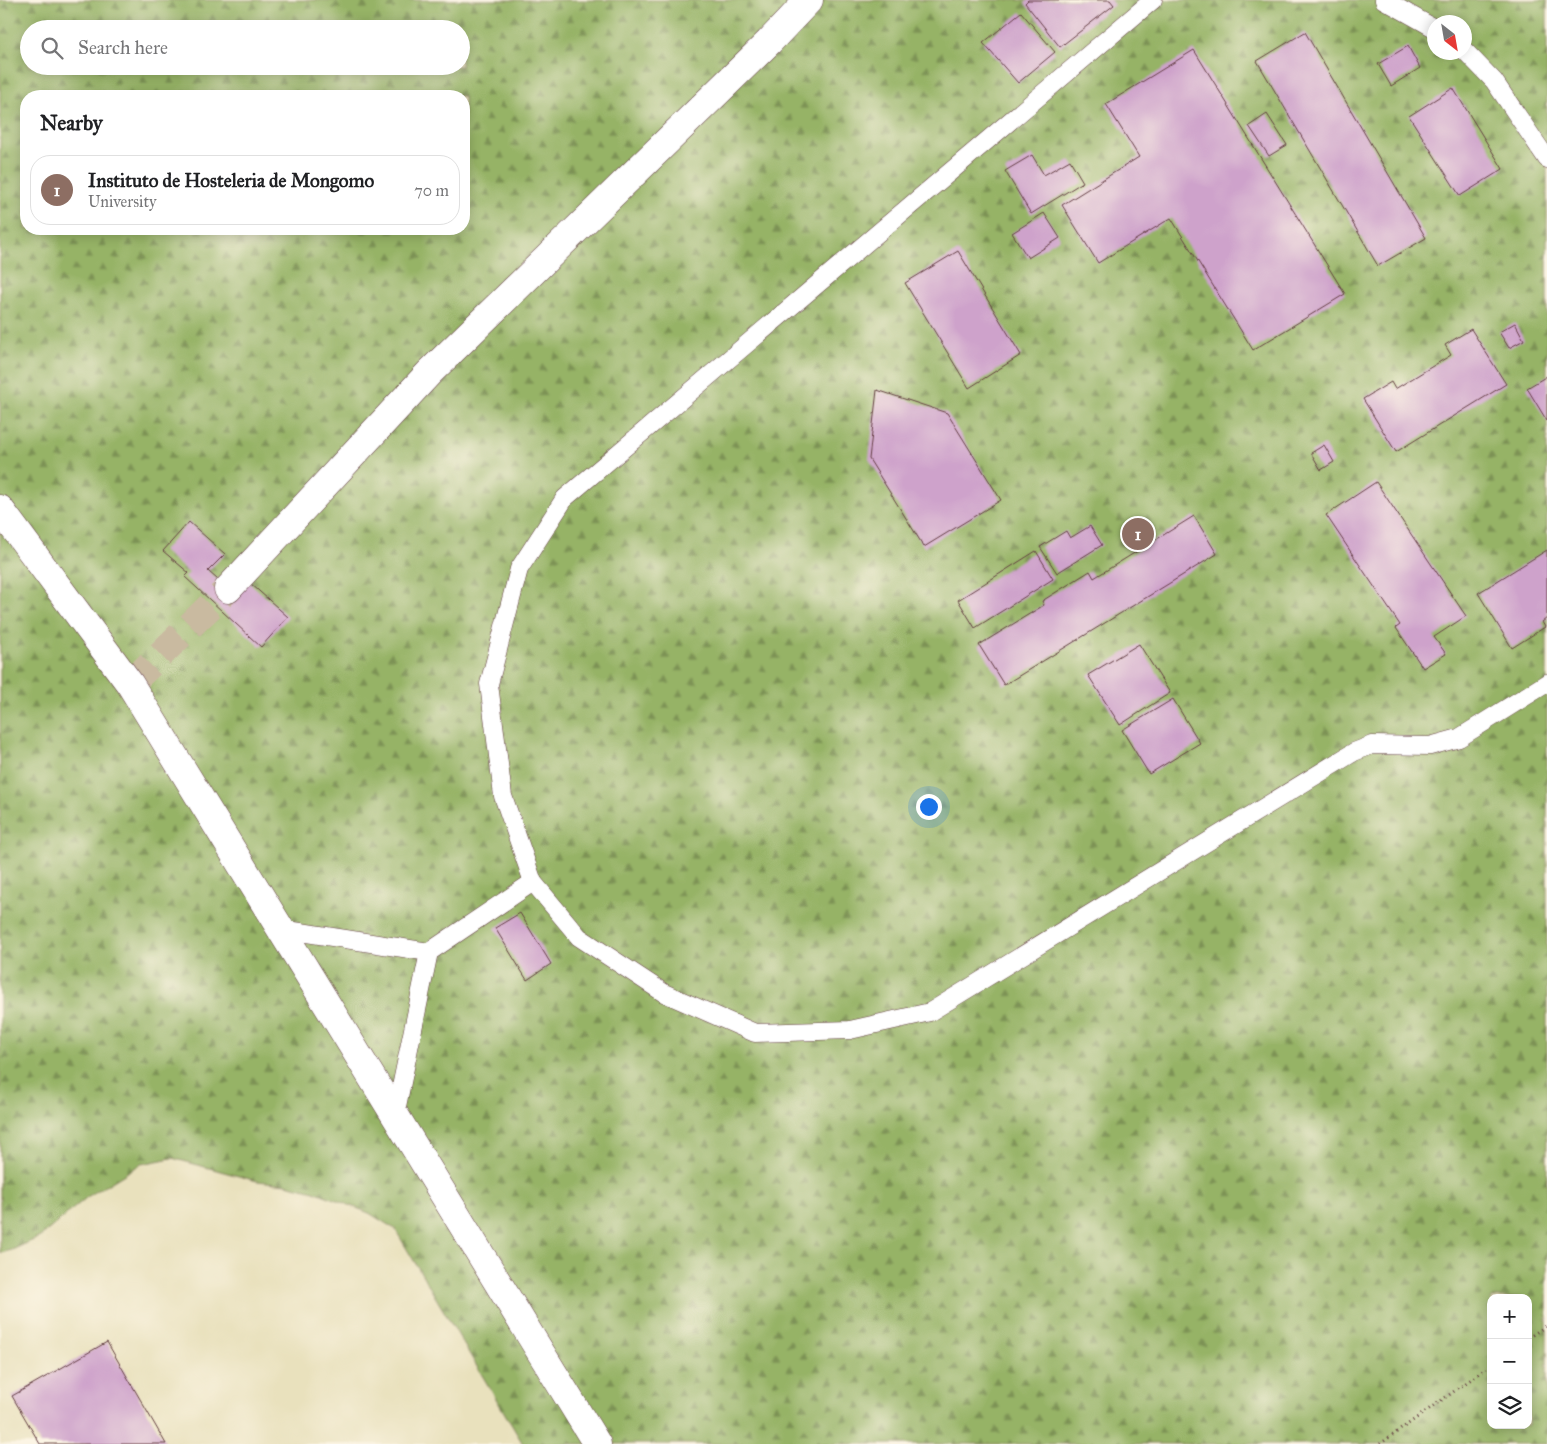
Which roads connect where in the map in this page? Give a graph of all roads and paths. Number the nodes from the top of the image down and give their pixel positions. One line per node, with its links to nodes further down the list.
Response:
1 (809, 0): 8 (street)
2 (1152, 0): 10 (lane)
3 (1384, 0): 4 (lane)
4 (1427, 24)
5 (1472, 58): 6 (lane)
6 (1547, 159)
7 (0, 509): 11 (street)
8 (228, 589)
9 (1547, 683): 10 (lane)
10 (533, 882): 12 (lane)
11 (281, 929): 12 (lane); 13 (street)
12 (429, 952): 13 (lane)
13 (395, 1116): 17 (street)
14 (1547, 1324): 15 (path)
15 (1532, 1335)
16 (1487, 1368): 18 (path)
17 (597, 1444)
18 (1380, 1444)

